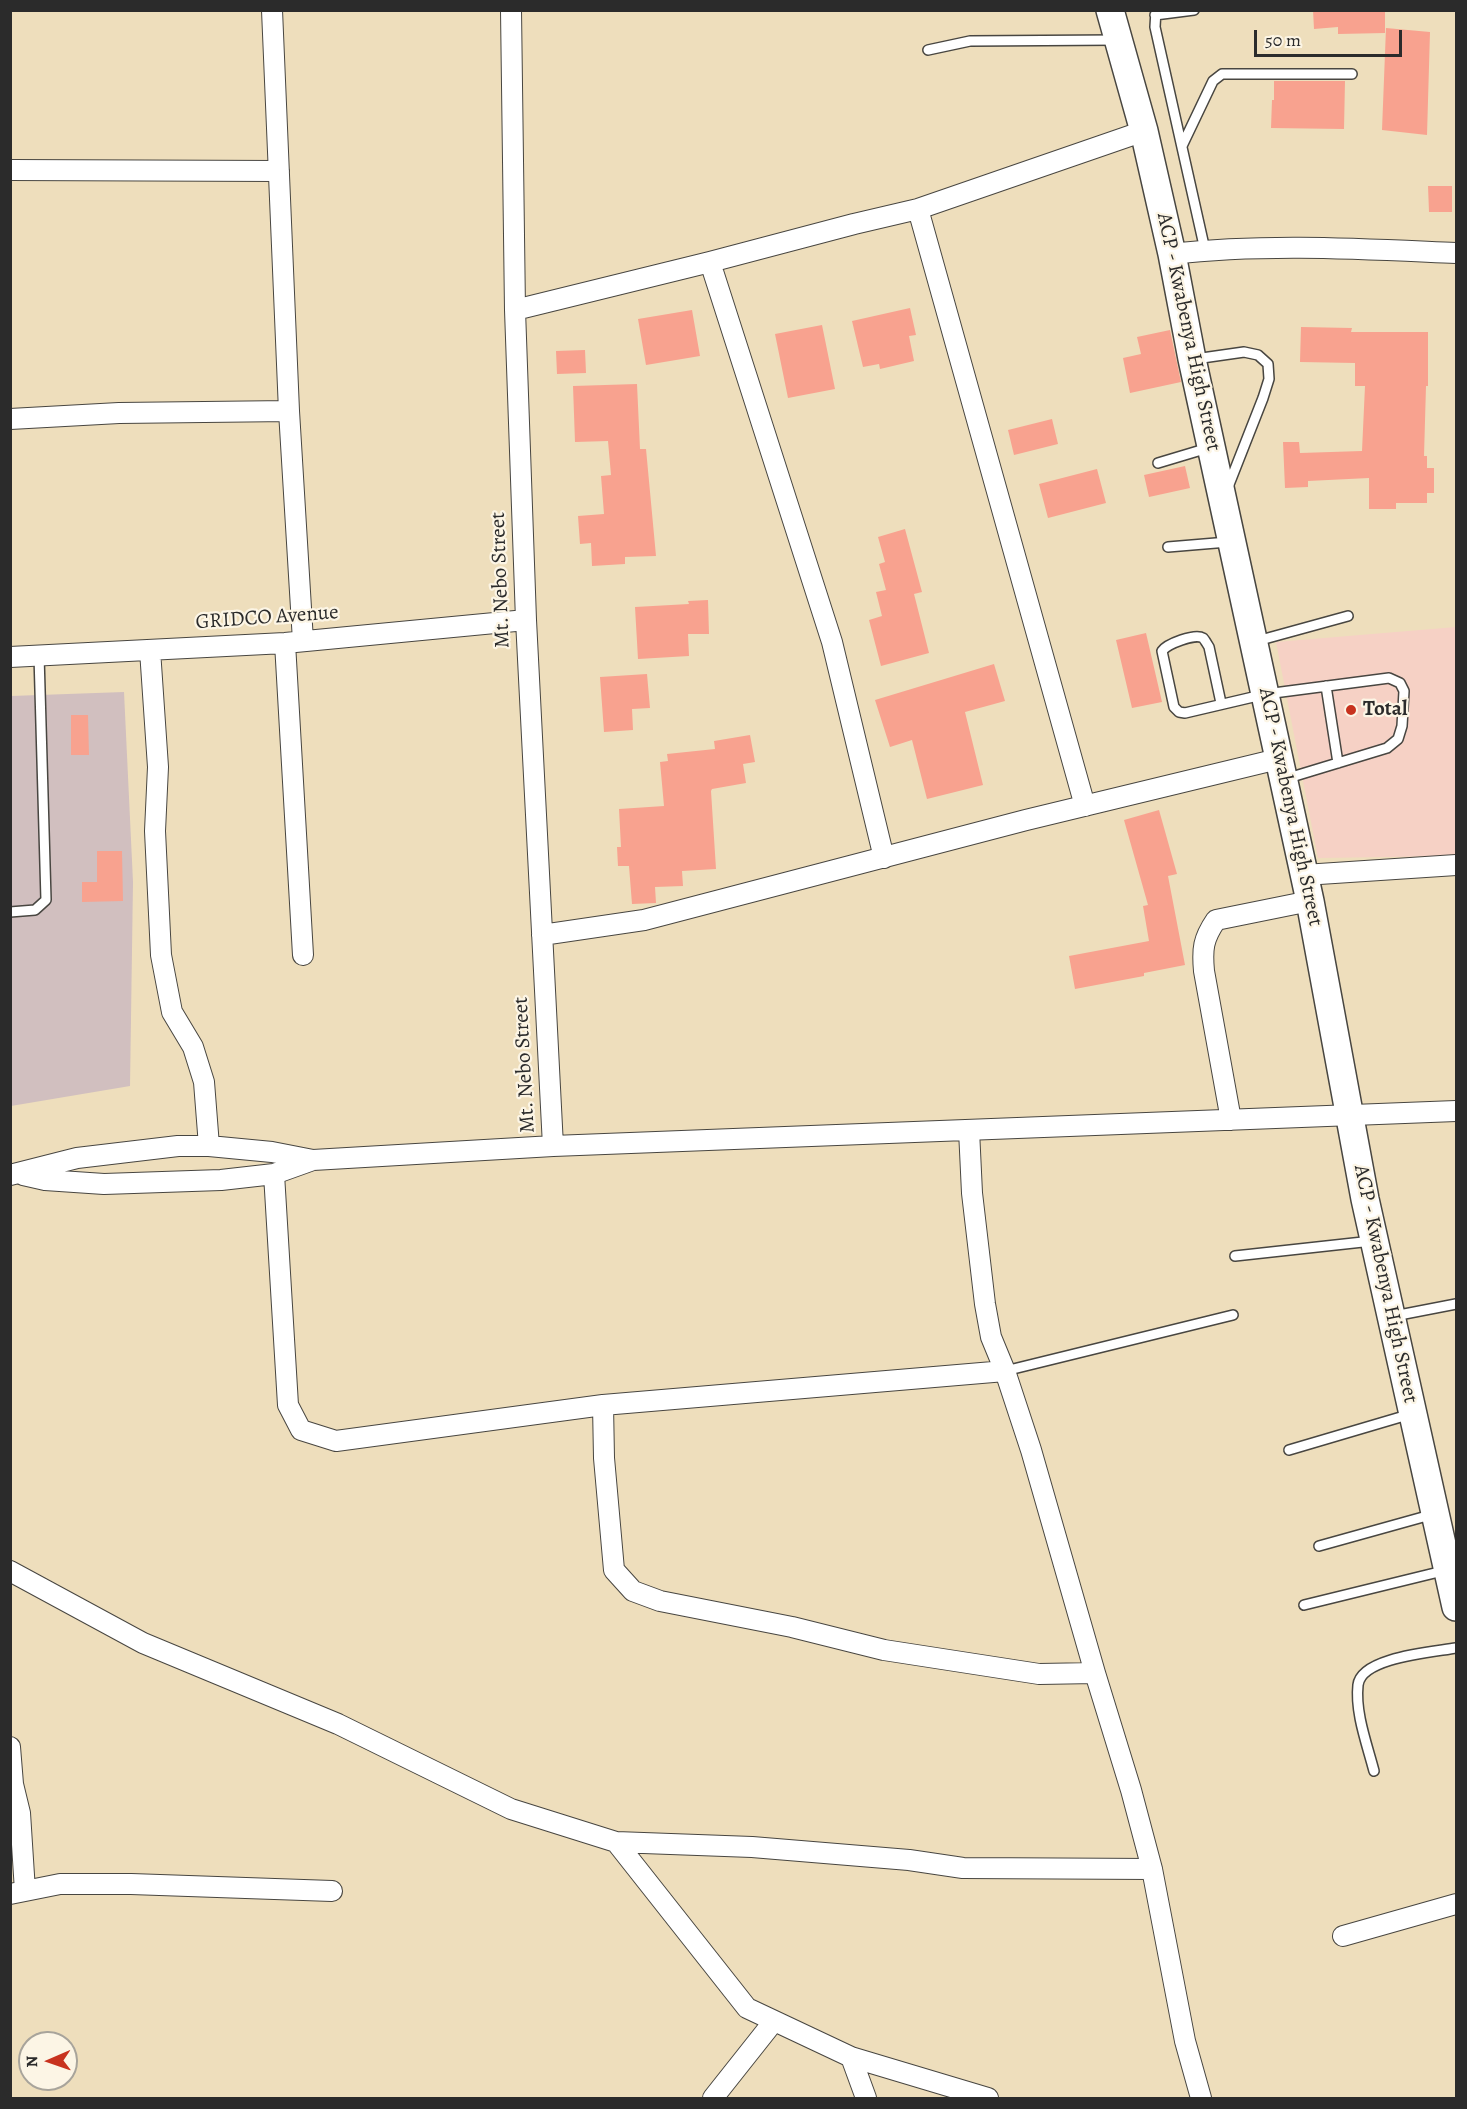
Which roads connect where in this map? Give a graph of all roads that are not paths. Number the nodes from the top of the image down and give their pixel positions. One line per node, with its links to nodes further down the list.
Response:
1 (272, 10): 12 (street)
2 (511, 10): 18 (street, Mt. Nebo Street)
3 (1110, 10): 6 (main road, ACP - Kwabenya High Street)
4 (1194, 10): 5 (lane)
5 (1156, 13): 10 (lane)
6 (1119, 40): 7 (lane); 9 (main road, ACP - Kwabenya High Street)
7 (928, 50)
8 (1352, 74): 10 (lane)
9 (1144, 132): 13 (street); 15 (main road, ACP - Kwabenya High Street)
10 (1182, 146): 14 (lane)
11 (10, 170): 12 (street)
12 (279, 171): 20 (street)
13 (918, 209): 17 (street); 39 (street)
14 (1205, 250): 15 (street); 16 (street)
15 (1172, 254): 19 (main road, ACP - Kwabenya High Street)
16 (1456, 254)
17 (710, 262): 18 (street); 40 (street)
18 (515, 309): 28 (street, Mt. Nebo Street)
19 (1192, 359): 22 (main road, ACP - Kwabenya High Street); 24 (lane)
20 (289, 411): 21 (street); 30 (street)
21 (10, 419)
22 (1212, 447): 23 (lane); 24 (main road, ACP - Kwabenya High Street)
23 (1158, 463)
24 (1223, 499): 25 (main road, ACP - Kwabenya High Street)
25 (1232, 542): 26 (lane); 29 (main road, ACP - Kwabenya High Street)
26 (1168, 547)
27 (1348, 616): 29 (lane)
28 (526, 620): 30 (street, GRIDCO Avenue); 44 (street, Mt. Nebo Street)
29 (1254, 641): 35 (main road, ACP - Kwabenya High Street)
30 (294, 642): 31 (street, GRIDCO Avenue); 45 (street)
31 (150, 650): 32 (street, GRIDCO Avenue); 50 (street)
32 (39, 655): 33 (street, GRIDCO Avenue); 43 (lane)
33 (10, 657)
34 (1326, 686): 35 (lane); 37 (lane); 37 (lane)
35 (1266, 694): 36 (lane); 38 (main road, ACP - Kwabenya High Street)
36 (1221, 703): 36 (lane)
37 (1338, 763): 38 (lane)
38 (1281, 769): 39 (street); 42 (main road, ACP - Kwabenya High Street)
39 (1085, 806): 40 (street)
40 (884, 858): 44 (street)
41 (1456, 865): 42 (street)
42 (1307, 888): 47 (main road, ACP - Kwabenya High Street); 48 (street)
43 (10, 912)
44 (542, 935): 51 (street, Mt. Nebo Street)
45 (303, 955)
46 (1456, 1111): 47 (street)
47 (1349, 1115): 48 (street); 55 (main road, ACP - Kwabenya High Street)
48 (1231, 1120): 49 (street)
49 (969, 1130): 51 (street); 60 (street)
50 (210, 1146): 52 (street); 53 (street)
51 (553, 1146): 52 (street)
52 (313, 1160): 54 (street)
53 (14, 1174): 54 (street)
54 (274, 1174): 61 (street)
55 (1375, 1241): 56 (lane); 59 (main road, ACP - Kwabenya High Street)
56 (1235, 1256)
57 (1456, 1304): 59 (lane)
58 (1233, 1315): 60 (lane)
59 (1391, 1316): 62 (main road, ACP - Kwabenya High Street)
60 (1005, 1371): 61 (street); 71 (street)
61 (603, 1405): 71 (street)
62 (1414, 1413): 63 (lane); 64 (main road, ACP - Kwabenya High Street)
63 (1289, 1450)
64 (1436, 1513): 65 (lane); 66 (main road, ACP - Kwabenya High Street)
65 (1319, 1546)
66 (1449, 1569): 68 (lane); 69 (main road, ACP - Kwabenya High Street)
67 (10, 1571): 74 (street)
68 (1304, 1605)
69 (1456, 1607)
70 (1456, 1648): 73 (lane)
71 (1095, 1673): 75 (street)
72 (10, 1747): 77 (street)
73 (1374, 1770)
74 (616, 1842): 75 (street); 80 (street)
75 (1152, 1869): 85 (street)
76 (332, 1891): 77 (street)
77 (18, 1892)
78 (1456, 1904): 79 (street)
79 (1343, 1936)
80 (774, 2021): 81 (street); 82 (street)
81 (851, 2057): 83 (street); 84 (street)
82 (713, 2098)
83 (866, 2098)
84 (988, 2098)
85 (1201, 2098)

